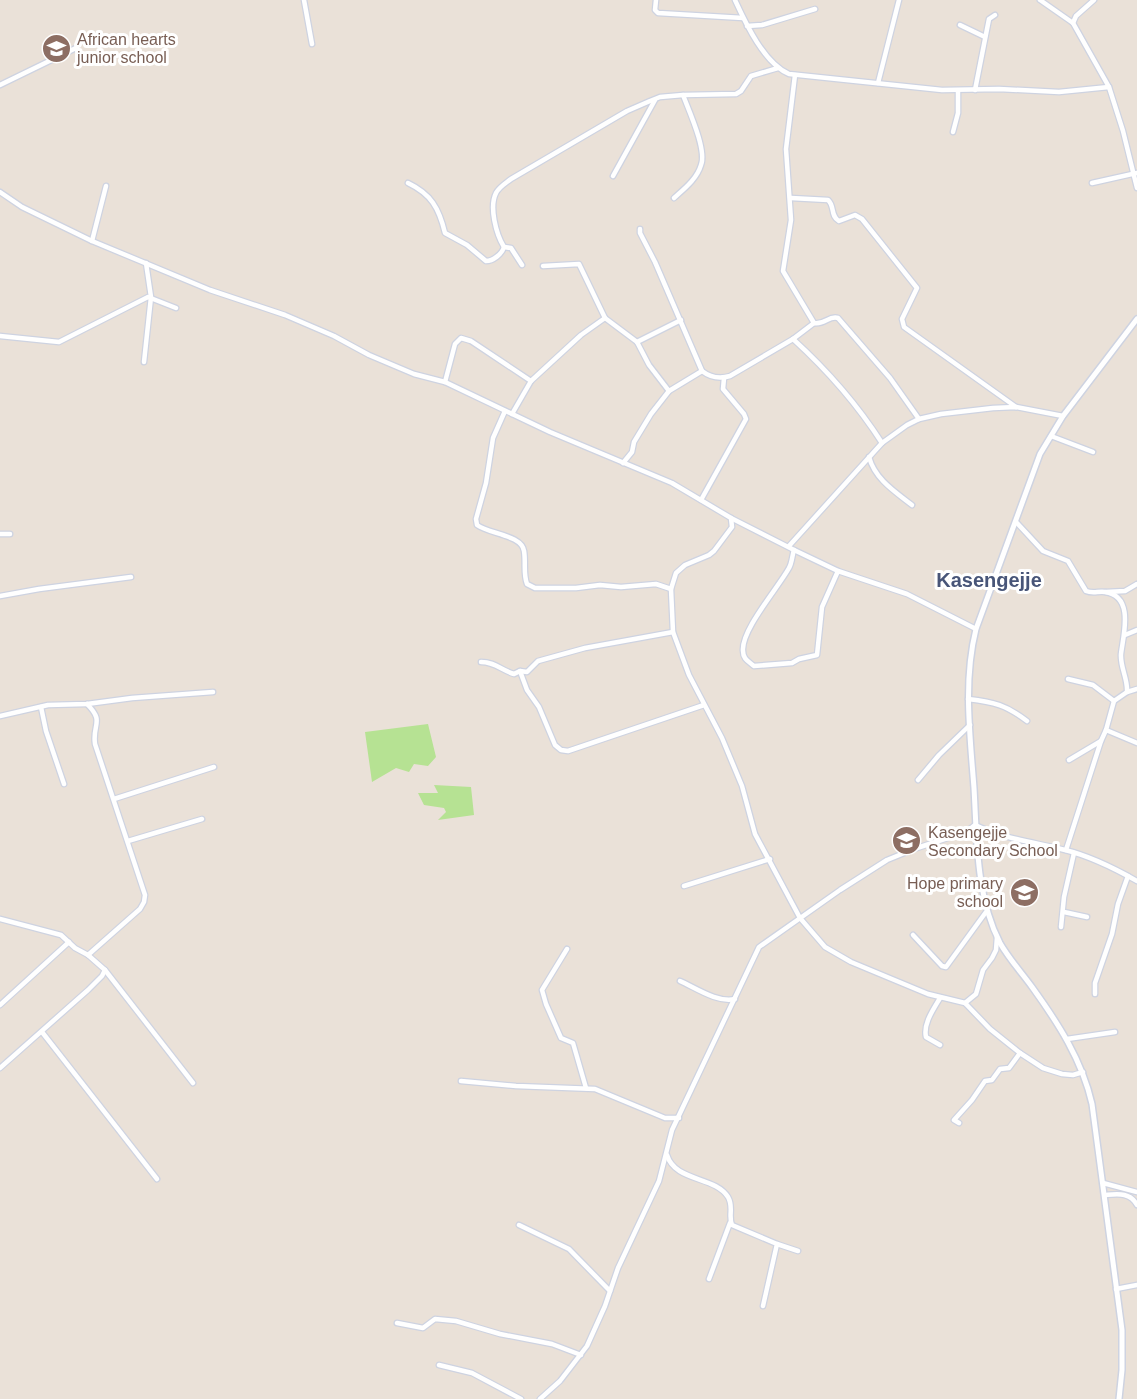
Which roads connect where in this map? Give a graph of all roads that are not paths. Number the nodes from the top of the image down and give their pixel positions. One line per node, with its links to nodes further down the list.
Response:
1 (304, 0): 14 (street)
2 (656, 0): 9 (street)
3 (735, 0): 9 (street)
4 (899, 0): 18 (street)
5 (1040, 0): 10 (street)
6 (1094, 0): 10 (street)
7 (815, 9): 12 (street)
8 (995, 15): 13 (street)
9 (743, 18): 12 (street)
10 (1073, 23): 20 (street)
11 (960, 25): 13 (street)
12 (747, 26): 16 (street)
13 (985, 37): 21 (street)
14 (312, 44)
15 (76, 48): 19 (street)
16 (778, 68): 17 (street); 23 (street)
17 (795, 75): 18 (street); 34 (street)
18 (878, 83): 22 (street)
19 (0, 85)
20 (1109, 87): 21 (street); 26 (street)
21 (975, 90): 22 (street)
22 (958, 91): 25 (street)
23 (683, 95): 24 (street); 33 (street)
24 (654, 100): 27 (street); 37 (street)
25 (953, 132)
26 (1135, 173): 29 (street); 31 (street)
27 (613, 176)
28 (408, 183): 37 (street)
29 (1092, 183)
30 (106, 186): 36 (street)
31 (1137, 188)
32 (0, 192): 36 (street)
33 (674, 198)
34 (790, 198): 46 (street); 57 (street)
35 (640, 229): 45 (street)
36 (92, 241): 38 (street)
37 (504, 247): 39 (street)
38 (146, 263): 41 (street); 55 (street)
39 (522, 265)
40 (543, 266): 43 (street)
41 (151, 297): 42 (street); 48 (street); 51 (street)
42 (176, 308)
43 (605, 318): 50 (street); 54 (street)
44 (1137, 319): 47 (street)
45 (681, 320): 50 (street); 52 (street)
46 (814, 323): 49 (street); 61 (street)
47 (1134, 328): 60 (street)
48 (0, 336)
49 (794, 339): 53 (street); 63 (street)
50 (637, 342): 56 (street)
51 (144, 362)
52 (702, 371): 53 (street); 56 (street)
53 (724, 378): 67 (street)
54 (531, 381): 55 (street); 59 (street)
55 (445, 382): 58 (street)
56 (669, 391): 66 (street)
57 (1016, 407): 60 (street); 61 (street)
58 (506, 411): 59 (street); 78 (street)
59 (512, 414): 66 (street)
60 (1064, 416): 62 (street)
61 (919, 419): 63 (street)
62 (1051, 436): 64 (street); 70 (street)
63 (882, 443): 65 (street)
64 (1093, 452)
65 (869, 457): 68 (street); 73 (street)
66 (623, 463): 67 (street)
67 (701, 500): 69 (street)
68 (912, 505)
69 (731, 518): 73 (street); 78 (street)
70 (1017, 523): 79 (street); 81 (street)
71 (0, 534): 72 (street)
72 (10, 534)
73 (789, 546): 74 (street)
74 (794, 550): 75 (street); 75 (street)
75 (838, 571): 81 (street)
76 (131, 577): 80 (street)
77 (1137, 584): 79 (street)
78 (671, 589): 83 (street)
79 (1106, 592): 84 (street)
80 (0, 596)
81 (976, 629): 91 (street)
82 (1137, 630): 84 (street)
83 (673, 632): 86 (street); 94 (street)
84 (1125, 635): 90 (street)
85 (481, 662): 86 (street)
86 (520, 671): 94 (street)
87 (1068, 679): 92 (street)
88 (1137, 689): 90 (street)
89 (213, 692): 93 (street)
90 (1127, 692): 92 (street)
91 (969, 699): 97 (street); 98 (street)
92 (1114, 701): 99 (street)
93 (87, 704): 95 (street); 106 (street)
94 (704, 705): 112 (street)
95 (40, 707): 96 (street); 105 (street)
96 (0, 716)
97 (1027, 721)
98 (970, 724): 104 (street); 108 (street)
99 (1106, 730): 100 (street); 101 (street)
100 (1101, 741): 102 (street); 110 (street)
101 (1137, 742)
102 (1069, 760)
103 (214, 767): 106 (street)
104 (918, 780)
105 (64, 784)
106 (114, 799): 109 (street)
107 (202, 819): 109 (street)
108 (975, 825): 110 (street); 116 (street); 119 (street)
109 (128, 841): 126 (street)
110 (1066, 850): 111 (street)
111 (1074, 853): 113 (street); 117 (street)
112 (770, 859): 115 (street); 119 (street)
113 (1128, 876): 114 (street); 129 (street)
114 (1137, 881)
115 (684, 886)
116 (986, 912): 122 (street); 123 (street)
117 (1064, 912): 118 (street); 121 (street)
118 (1087, 917)
119 (800, 918): 130 (street); 131 (street)
120 (0, 919): 124 (street)
121 (1061, 927)
122 (913, 935)
123 (997, 937): 132 (street); 136 (street)
124 (69, 942): 126 (street); 133 (street)
125 (567, 949): 143 (street)
126 (88, 955): 127 (street)
127 (105, 970): 134 (street); 142 (street)
128 (680, 981): 131 (street)
129 (1095, 994)
130 (940, 998): 132 (street); 137 (street)
131 (735, 999): 144 (street)
132 (965, 1003): 138 (street)
133 (0, 1005)
134 (42, 1032): 139 (street); 147 (street)
135 (1115, 1032): 136 (street)
136 (1067, 1039): 140 (street)
137 (940, 1045)
138 (1020, 1053): 140 (street); 145 (street)
139 (0, 1068)
140 (1083, 1072): 148 (street)
141 (461, 1081): 143 (street)
142 (193, 1083)
143 (586, 1088): 144 (street)
144 (679, 1118): 146 (street)
145 (959, 1123)
146 (666, 1152): 152 (street); 159 (street)
147 (157, 1179)
148 (1103, 1184): 149 (street); 150 (street)
149 (1137, 1192)
150 (1105, 1196): 151 (street); 158 (street)
151 (1137, 1203)
152 (730, 1223): 154 (street); 156 (street)
153 (519, 1225): 159 (street)
154 (777, 1244): 155 (street); 160 (street)
155 (798, 1251)
156 (709, 1279)
157 (1137, 1285): 158 (street)
158 (1116, 1289): 166 (street)
159 (610, 1292): 162 (street)
160 (763, 1306)
161 (397, 1323): 162 (street)
162 (581, 1355): 165 (street)
163 (439, 1365): 164 (street)
164 (521, 1399)
165 (540, 1399)
166 (1119, 1399)

